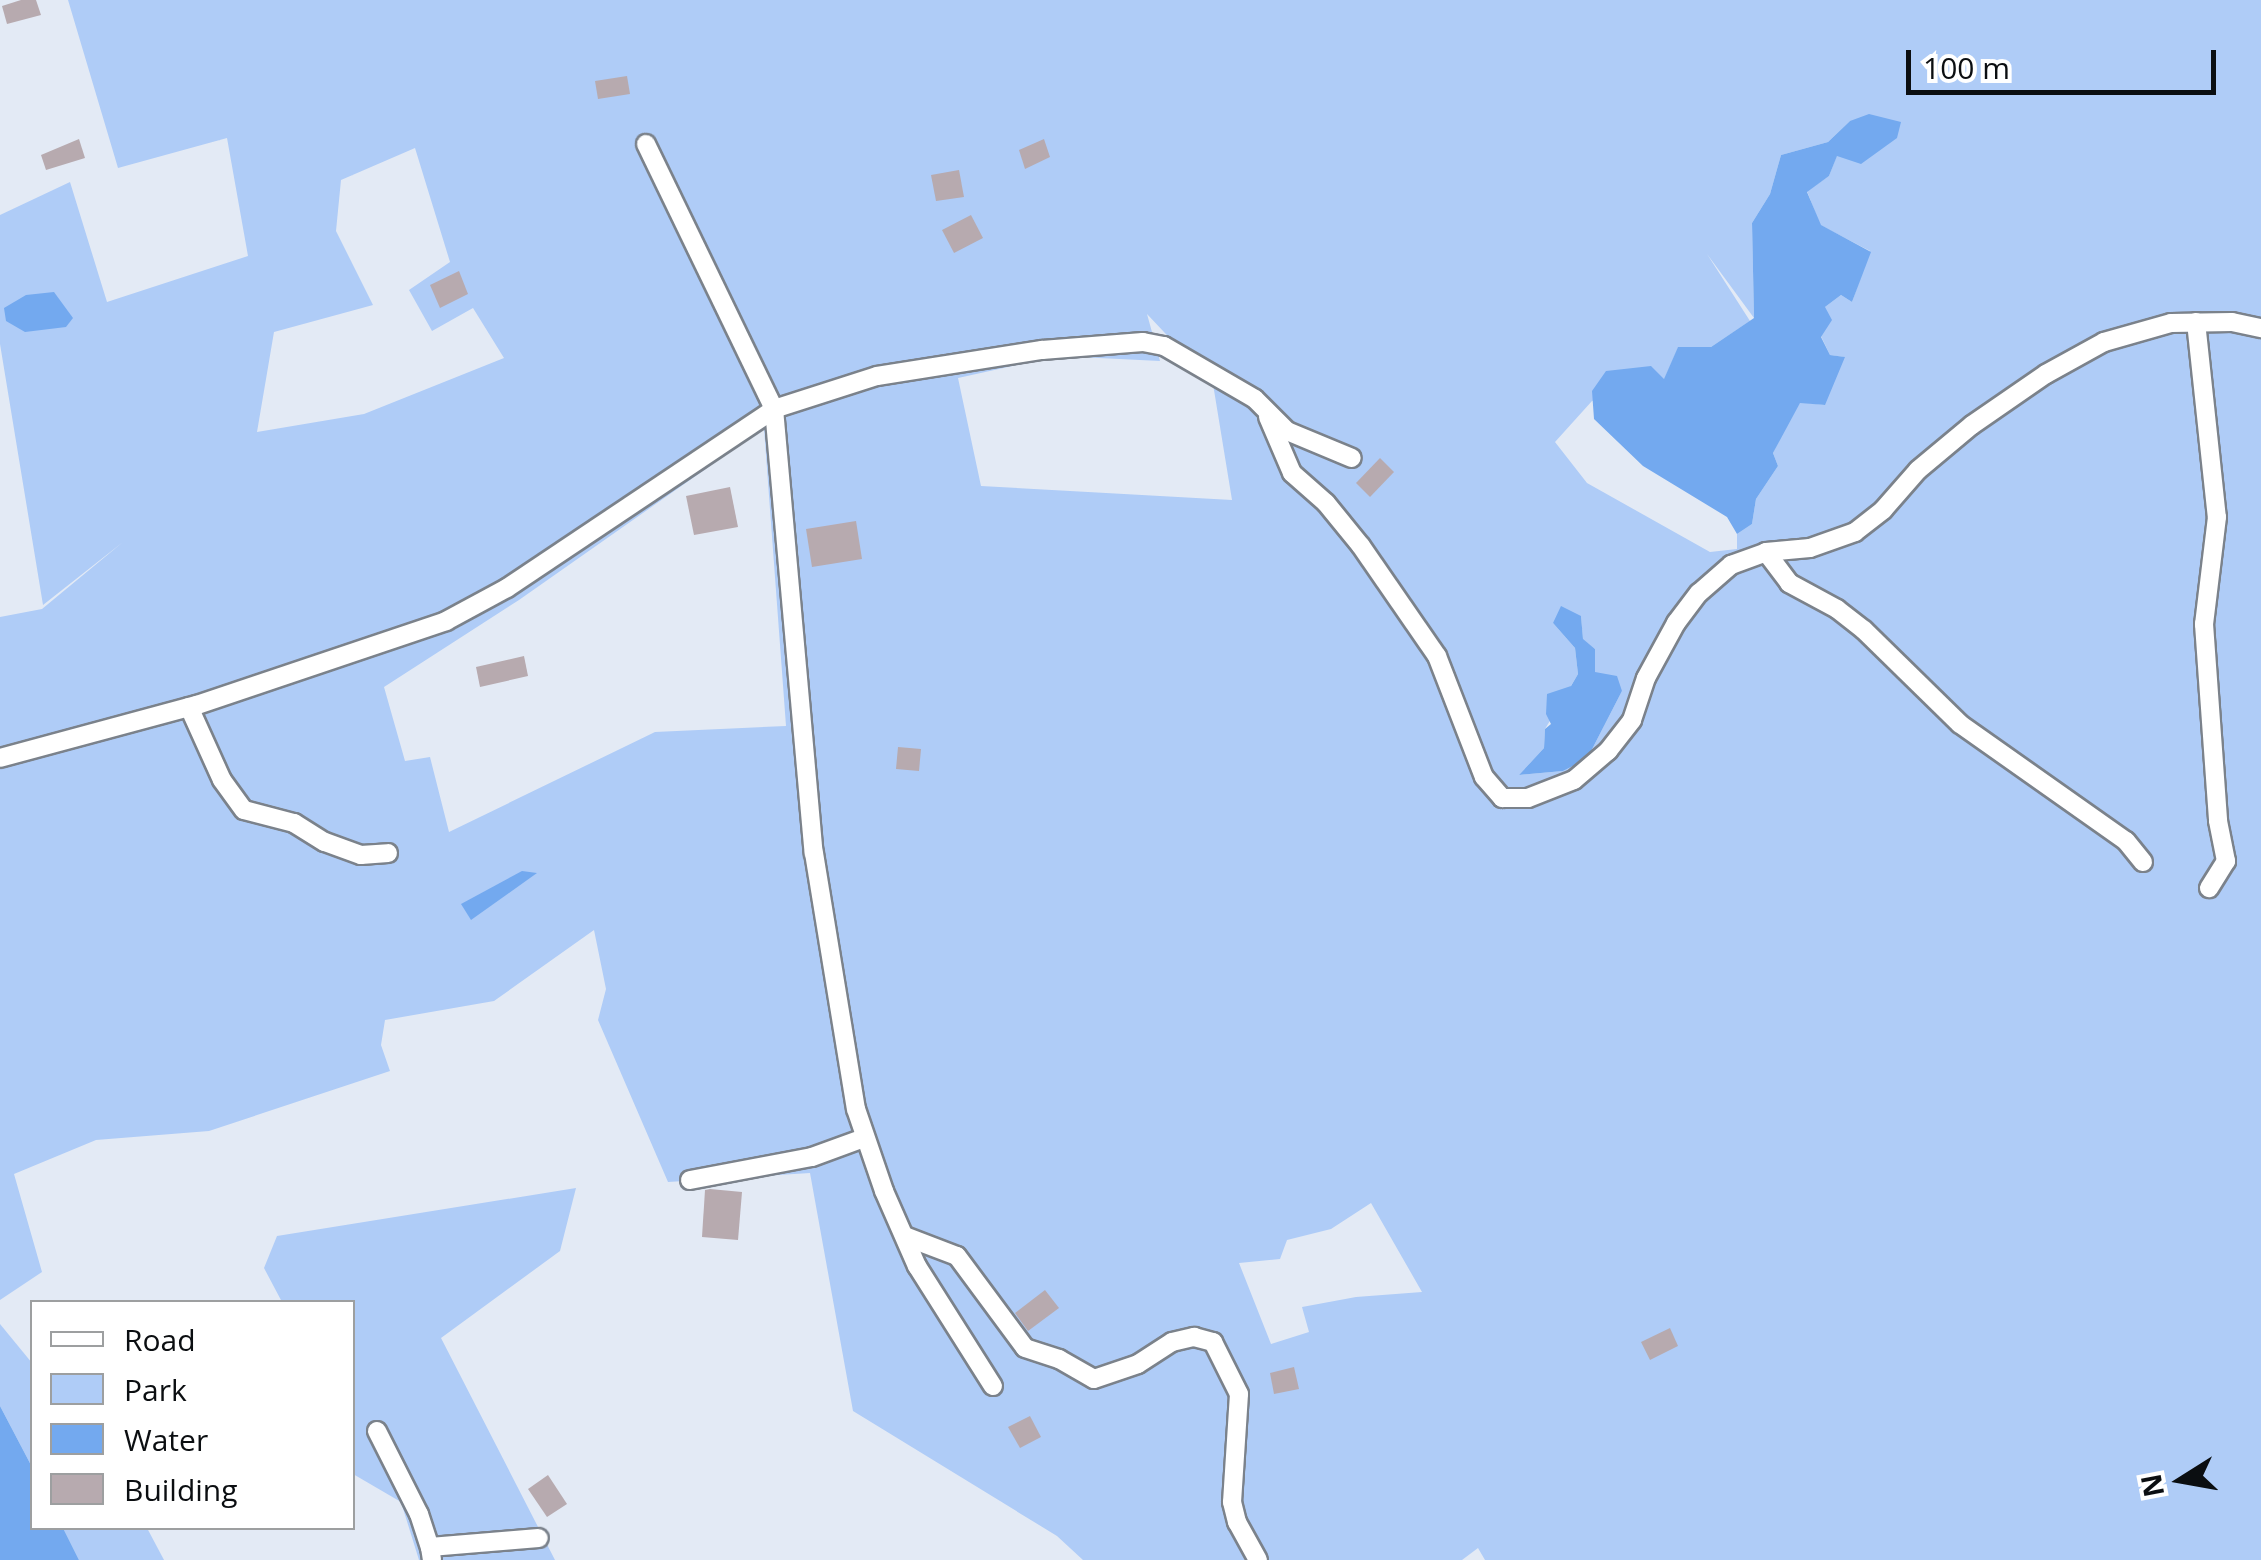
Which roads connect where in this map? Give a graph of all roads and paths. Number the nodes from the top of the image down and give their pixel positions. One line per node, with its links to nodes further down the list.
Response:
1 (646, 144): 4 (street)
2 (2196, 322): 3 (street); 7 (street); 12 (street)
3 (2261, 328)
4 (774, 408): 5 (street); 8 (street); 13 (street)
5 (1266, 412): 6 (street); 7 (street)
6 (1352, 458)
7 (1766, 552): 11 (street)
8 (189, 707): 9 (street); 10 (street)
9 (0, 758)
10 (388, 853)
11 (2143, 862)
12 (2209, 888)
13 (864, 1138): 14 (street); 15 (street)
14 (690, 1180)
15 (906, 1237): 16 (street); 20 (street)
16 (993, 1386)
17 (378, 1431): 19 (street)
18 (539, 1538): 19 (street)
19 (431, 1553)
20 (1258, 1560)

